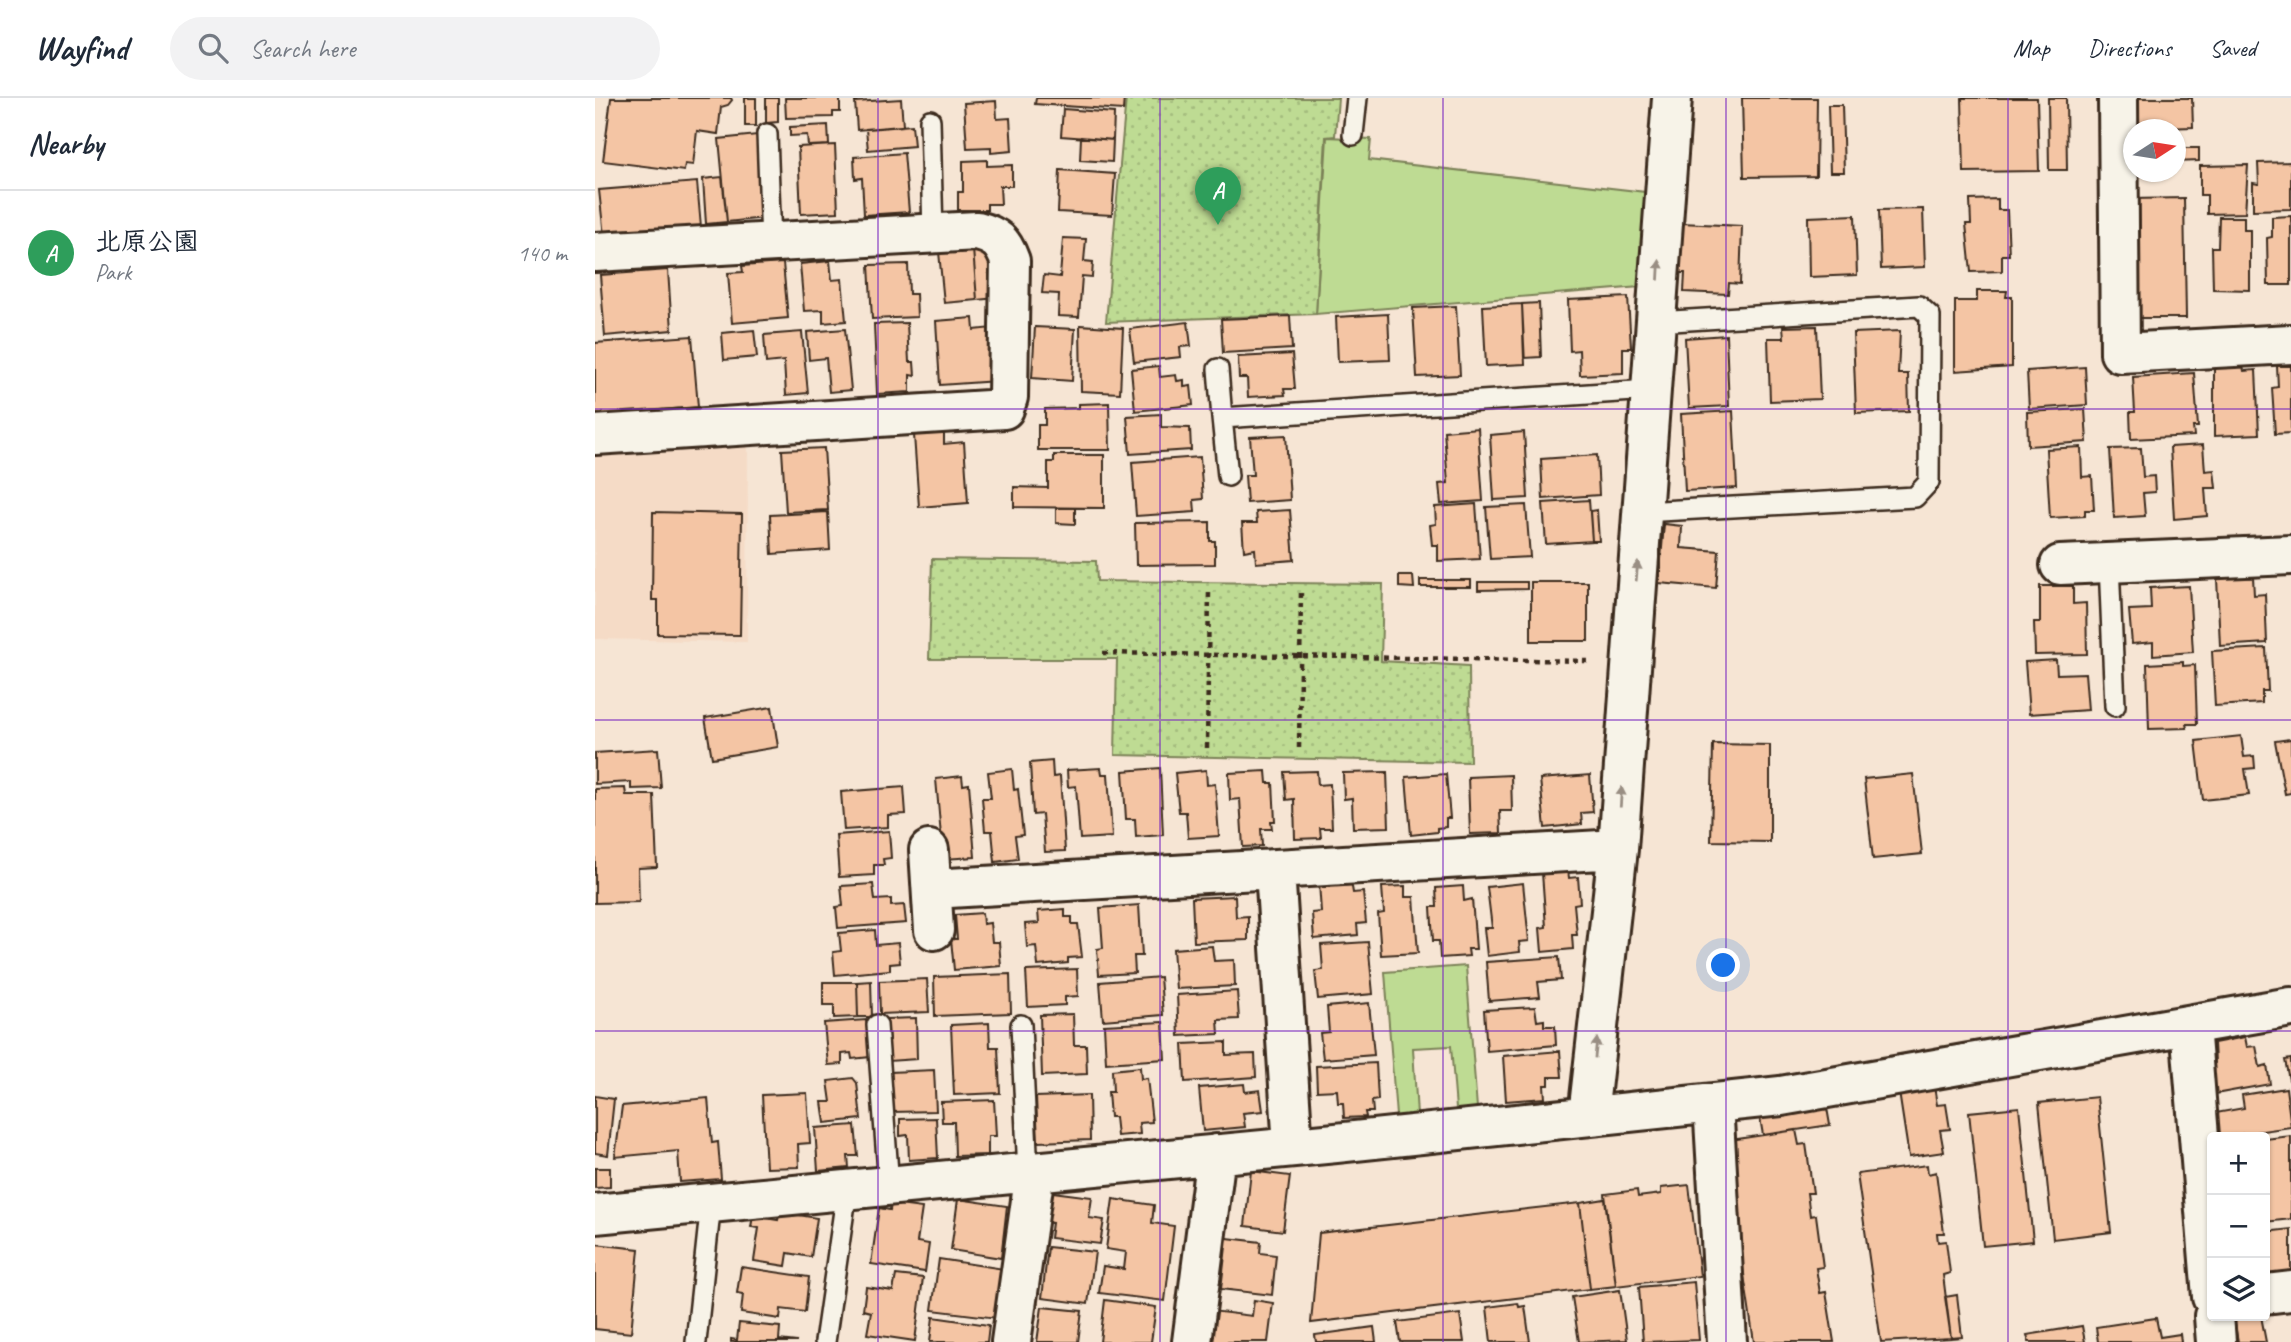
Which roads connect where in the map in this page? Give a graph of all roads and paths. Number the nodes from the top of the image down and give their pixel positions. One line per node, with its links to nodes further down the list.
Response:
1 (1357, 98): 6 (lane)
2 (1672, 98): 10 (street, one-way to 2)
3 (2118, 98): 11 (street)
4 (930, 120): 7 (lane)
5 (767, 134): 8 (lane)
6 (1353, 135)
7 (933, 234): 8 (street); 15 (street)
8 (771, 243): 9 (street)
9 (595, 252)
10 (1656, 322): 13 (street); 17 (lane)
11 (2291, 344)
12 (1217, 369): 14 (lane)
13 (1650, 390): 14 (lane); 17 (street)
14 (1222, 418): 16 (lane)
15 (595, 435)
16 (1228, 476)
17 (1642, 512): 26 (street, one-way to 17)
18 (2109, 563): 19 (street); 20 (street); 27 (lane)
19 (2060, 565)
20 (2290, 566)
21 (1209, 589): 24 (path)
22 (1301, 590): 25 (path)
23 (1103, 653): 24 (path)
24 (1208, 654): 25 (path); 28 (path)
25 (1300, 656): 26 (path); 29 (path)
26 (1630, 662): 30 (street, one-way to 26)
27 (2115, 706)
28 (1207, 748)
29 (1299, 748)
30 (1618, 849): 32 (street); 40 (street, one-way to 30)
31 (929, 850): 33 (street)
32 (1275, 870): 33 (street); 41 (street)
33 (932, 889): 34 (street)
34 (934, 930)
35 (2291, 1007): 38 (street)
36 (877, 1025): 44 (lane)
37 (1021, 1025): 43 (lane)
38 (2190, 1025): 39 (street); 48 (street)
39 (1713, 1103): 40 (street); 56 (street)
40 (1588, 1116): 41 (street)
41 (1293, 1147): 42 (street)
42 (1216, 1154): 43 (street); 55 (street)
43 (1032, 1172): 44 (street); 54 (street)
44 (889, 1186): 45 (street)
45 (847, 1190): 46 (street); 53 (lane)
46 (711, 1203): 47 (street); 52 (lane)
47 (595, 1214)
48 (2209, 1258)
49 (2291, 1291): 50 (street)
50 (2270, 1293)
51 (2214, 1321): 57 (street)
52 (696, 1342)
53 (825, 1342)
54 (1011, 1342)
55 (1192, 1342)
56 (1727, 1342)
57 (2216, 1342)

